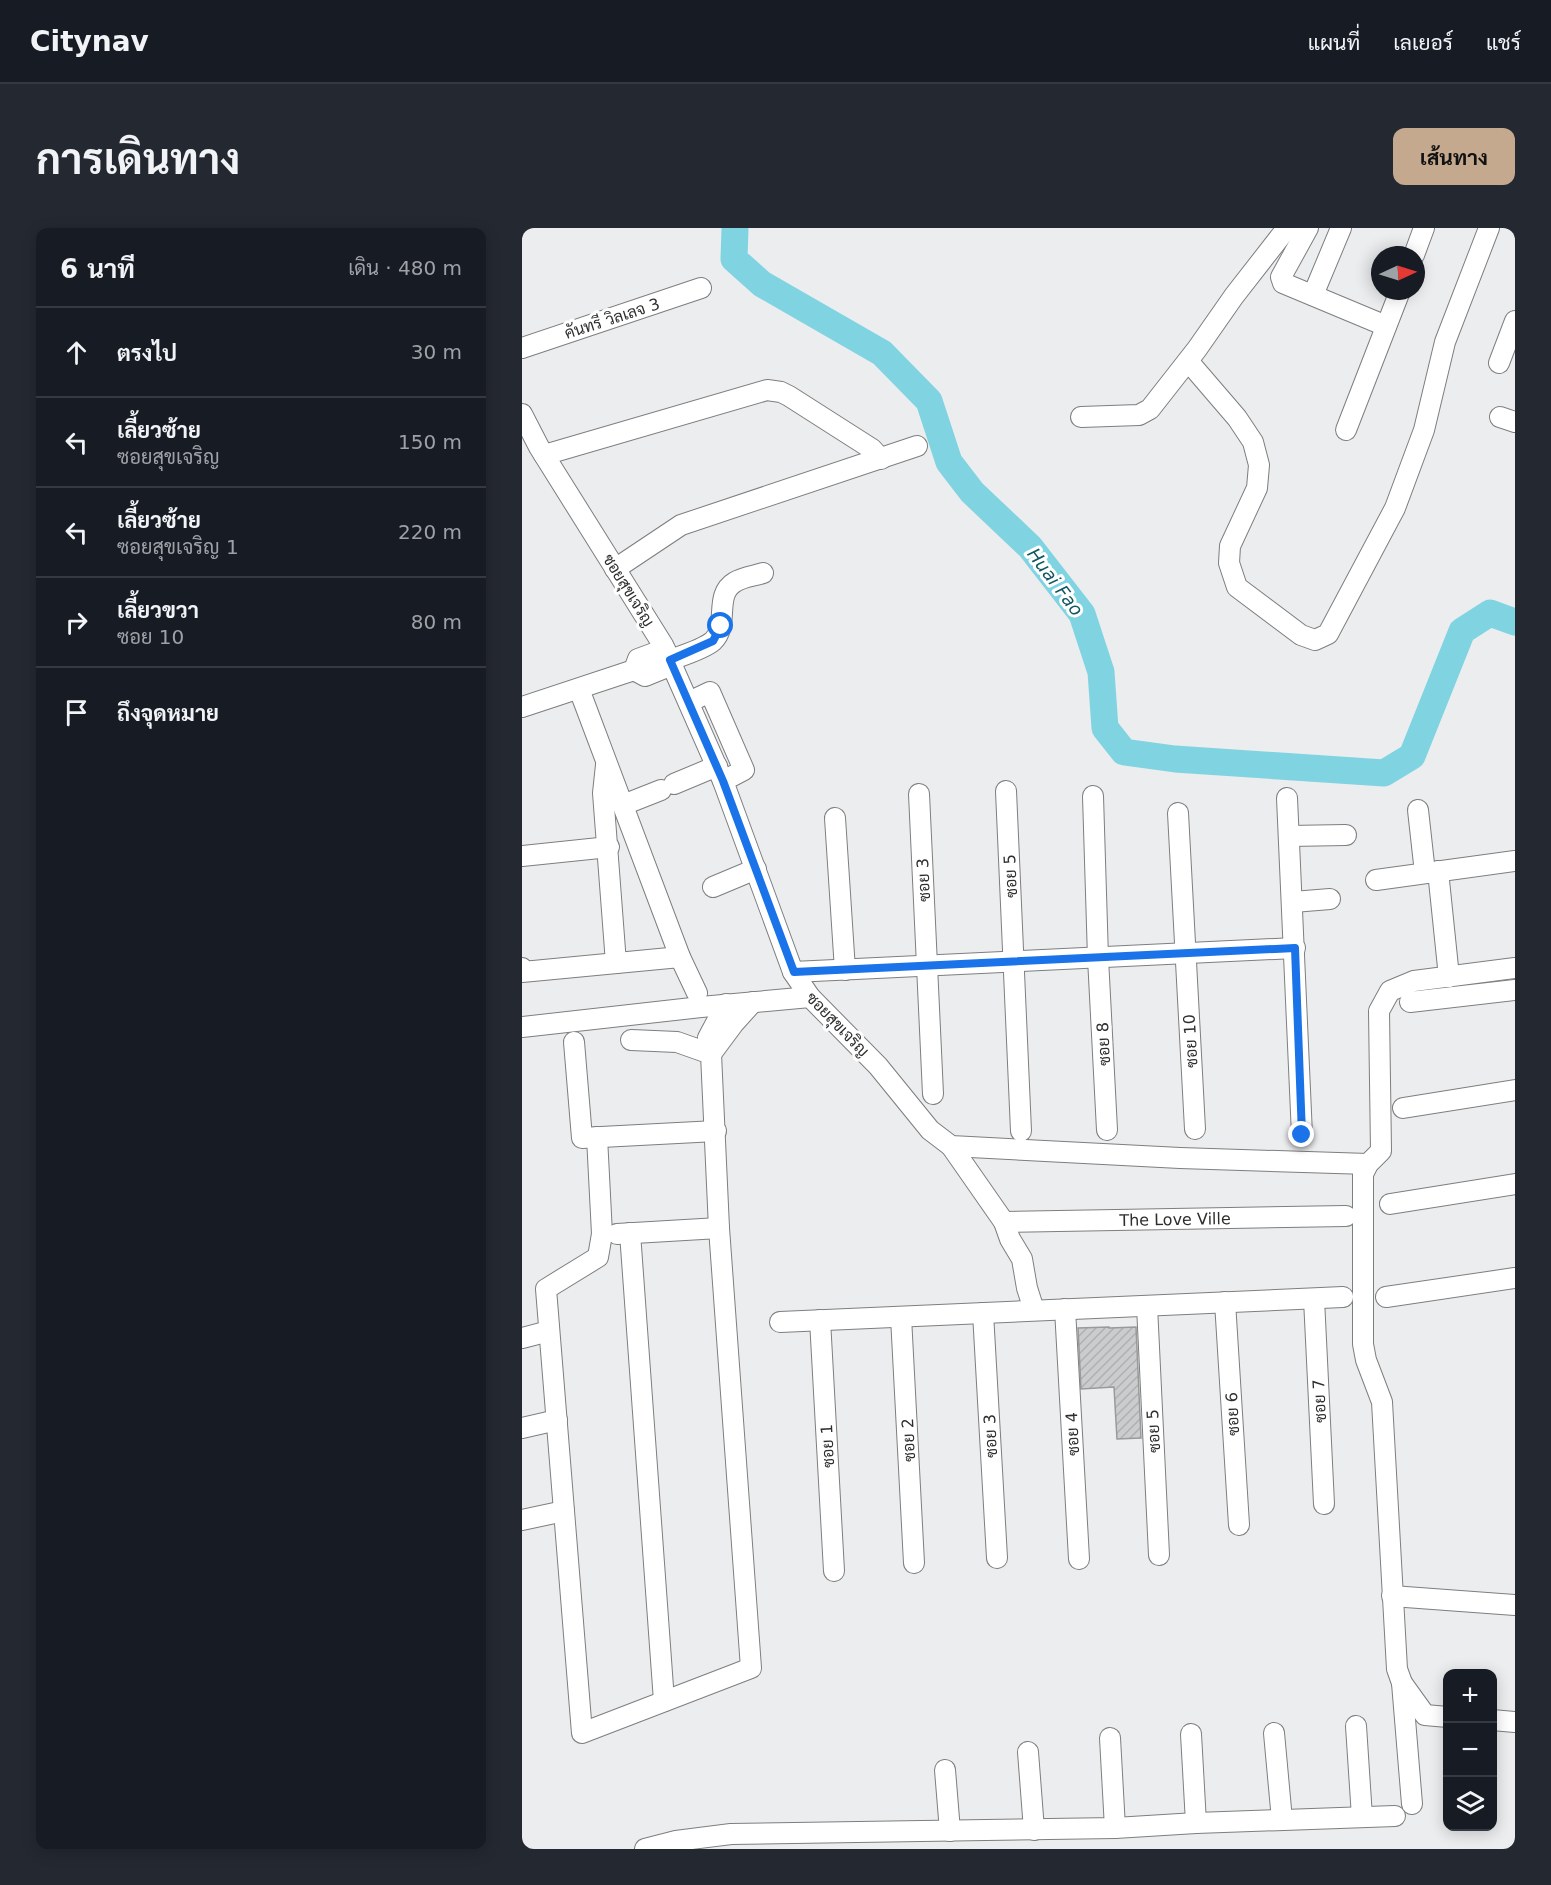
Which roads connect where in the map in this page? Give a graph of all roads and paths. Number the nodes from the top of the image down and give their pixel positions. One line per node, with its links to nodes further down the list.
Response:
1 (1287, 228): 13 (street)
2 (1308, 228): 8 (street)
3 (1341, 228): 8 (street)
4 (1424, 228): 6 (street)
5 (1489, 228): 13 (street)
6 (1417, 246)
7 (701, 288): 12 (street, คันทรี วิลเลจ 3)
8 (1312, 295): 11 (street)
9 (1396, 300): 11 (street)
10 (1515, 321): 14 (street)
11 (1386, 326): 17 (street)
12 (522, 348)
13 (1188, 361): 16 (street)
14 (1499, 363)
15 (522, 414): 19 (street, ซอยสุขเจริญ)
16 (1081, 417)
17 (1346, 430)
18 (917, 446): 20 (street)
19 (544, 455): 20 (street); 21 (street, ซอยสุขเจริญ)
20 (881, 459): 21 (street)
21 (615, 569): 23 (street, ซอยสุขเจริญ)
22 (763, 573): 23 (street)
23 (669, 658): 24 (street); 25 (street, ซอยสุขเจริญ)
24 (579, 689): 26 (street); 27 (street)
25 (689, 702): 28 (street, ซอยสุขเจริญ); 28 (street)
26 (522, 707)
27 (606, 763): 33 (street); 39 (street)
28 (720, 774): 33 (street); 42 (street, ซอยสุขเจริญ)
29 (1006, 791): 52 (street, ซอย 5)
30 (919, 794): 54 (street, ซอย 3)
31 (1093, 796): 51 (street)
32 (1287, 798): 38 (street)
33 (623, 805): 50 (street)
34 (1418, 810): 43 (street)
35 (1178, 813): 49 (street, ซอย 10)
36 (835, 819): 57 (street)
37 (1346, 834): 38 (street)
38 (1289, 837): 47 (street)
39 (609, 847): 40 (street); 53 (street)
40 (522, 856)
41 (1515, 861): 43 (street)
42 (756, 869): 45 (street); 58 (street, ซอยสุขเจริญ)
43 (1432, 872): 44 (street); 59 (street)
44 (1376, 880)
45 (713, 887)
46 (1330, 899): 47 (street)
47 (1293, 902): 48 (street)
48 (1295, 948): 49 (street); 77 (street)
49 (1185, 954): 51 (street); 74 (street, ซอย 10)
50 (680, 957): 53 (street); 61 (street)
51 (1098, 958): 52 (street); 73 (street, ซอย 8)
52 (1013, 962): 54 (street); 76 (street)
53 (616, 963): 55 (street)
54 (927, 966): 57 (street); 71 (street)
55 (522, 968)
56 (1515, 968): 59 (street)
57 (845, 970): 58 (street)
58 (794, 972): 62 (street, ซอยสุขเจริญ)
59 (1449, 977): 80 (street)
60 (1515, 990): 64 (street)
61 (697, 993)
62 (810, 997): 63 (street); 79 (street, ซอยสุขเจริญ)
63 (753, 1002): 65 (street); 69 (street)
64 (1410, 1002)
65 (726, 1004): 66 (street); 69 (street)
66 (522, 1027)
67 (631, 1040): 69 (street)
68 (574, 1042): 78 (street)
69 (711, 1054): 75 (street)
70 (1515, 1090): 72 (street)
71 (933, 1094)
72 (1403, 1108)
73 (1107, 1130)
74 (1195, 1130)
75 (716, 1131): 78 (street); 84 (street)
76 (1021, 1131)
77 (1302, 1135)
78 (597, 1137): 87 (street)
79 (951, 1146): 80 (street); 85 (street, ซอยสุขเจริญ)
80 (1368, 1164): 113 (street)
81 (1515, 1184): 82 (street)
82 (1390, 1204)
83 (1346, 1216): 85 (street, The Love Ville)
84 (719, 1228): 86 (street); 116 (street)
85 (1007, 1230): 94 (street, ซอยสุขเจริญ)
86 (630, 1233): 87 (street); 116 (street)
87 (602, 1234): 100 (street)
88 (1515, 1278): 90 (street)
89 (1343, 1298): 91 (street)
90 (1386, 1298)
91 (1314, 1299): 92 (street); 104 (street, ซอย 7)
92 (1226, 1302): 93 (street); 107 (street, ซอย 6)
93 (1147, 1306): 95 (street); 108 (street, ซอย 5)
94 (1034, 1310): 95 (street); 96 (street)
95 (1065, 1310): 110 (street, ซอย 4)
96 (983, 1313): 97 (street); 109 (street, ซอย 3)
97 (901, 1317): 98 (street); 111 (street, ซอย 2)
98 (820, 1320): 99 (street); 112 (street, ซอย 1)
99 (780, 1322)
100 (549, 1331): 101 (street); 102 (street)
101 (522, 1338)
102 (557, 1420): 103 (street); 105 (street)
103 (522, 1428)
104 (1324, 1504)
105 (564, 1511): 106 (street); 116 (street)
106 (522, 1520)
107 (1239, 1525)
108 (1159, 1555)
109 (997, 1558)
110 (1079, 1559)
111 (914, 1563)
112 (834, 1571)
113 (1392, 1596): 114 (street); 115 (street)
114 (1515, 1605)
115 (1402, 1683): 117 (street); 126 (street)
116 (664, 1701)
117 (1443, 1717)
118 (1497, 1720): 119 (street)
119 (1515, 1722)
120 (1356, 1726): 128 (street)
121 (1274, 1733): 129 (street)
122 (1191, 1734): 130 (street)
123 (1110, 1738): 131 (street)
124 (1028, 1752): 132 (street)
125 (945, 1770): 133 (street)
126 (1412, 1804)
127 (1395, 1816): 128 (street)
128 (1362, 1817): 129 (street)
129 (1282, 1820): 130 (street)
130 (1196, 1823): 131 (street)
131 (1115, 1828): 132 (street)
132 (1034, 1830): 133 (street)
133 (950, 1831): 134 (street)
134 (645, 1849)

